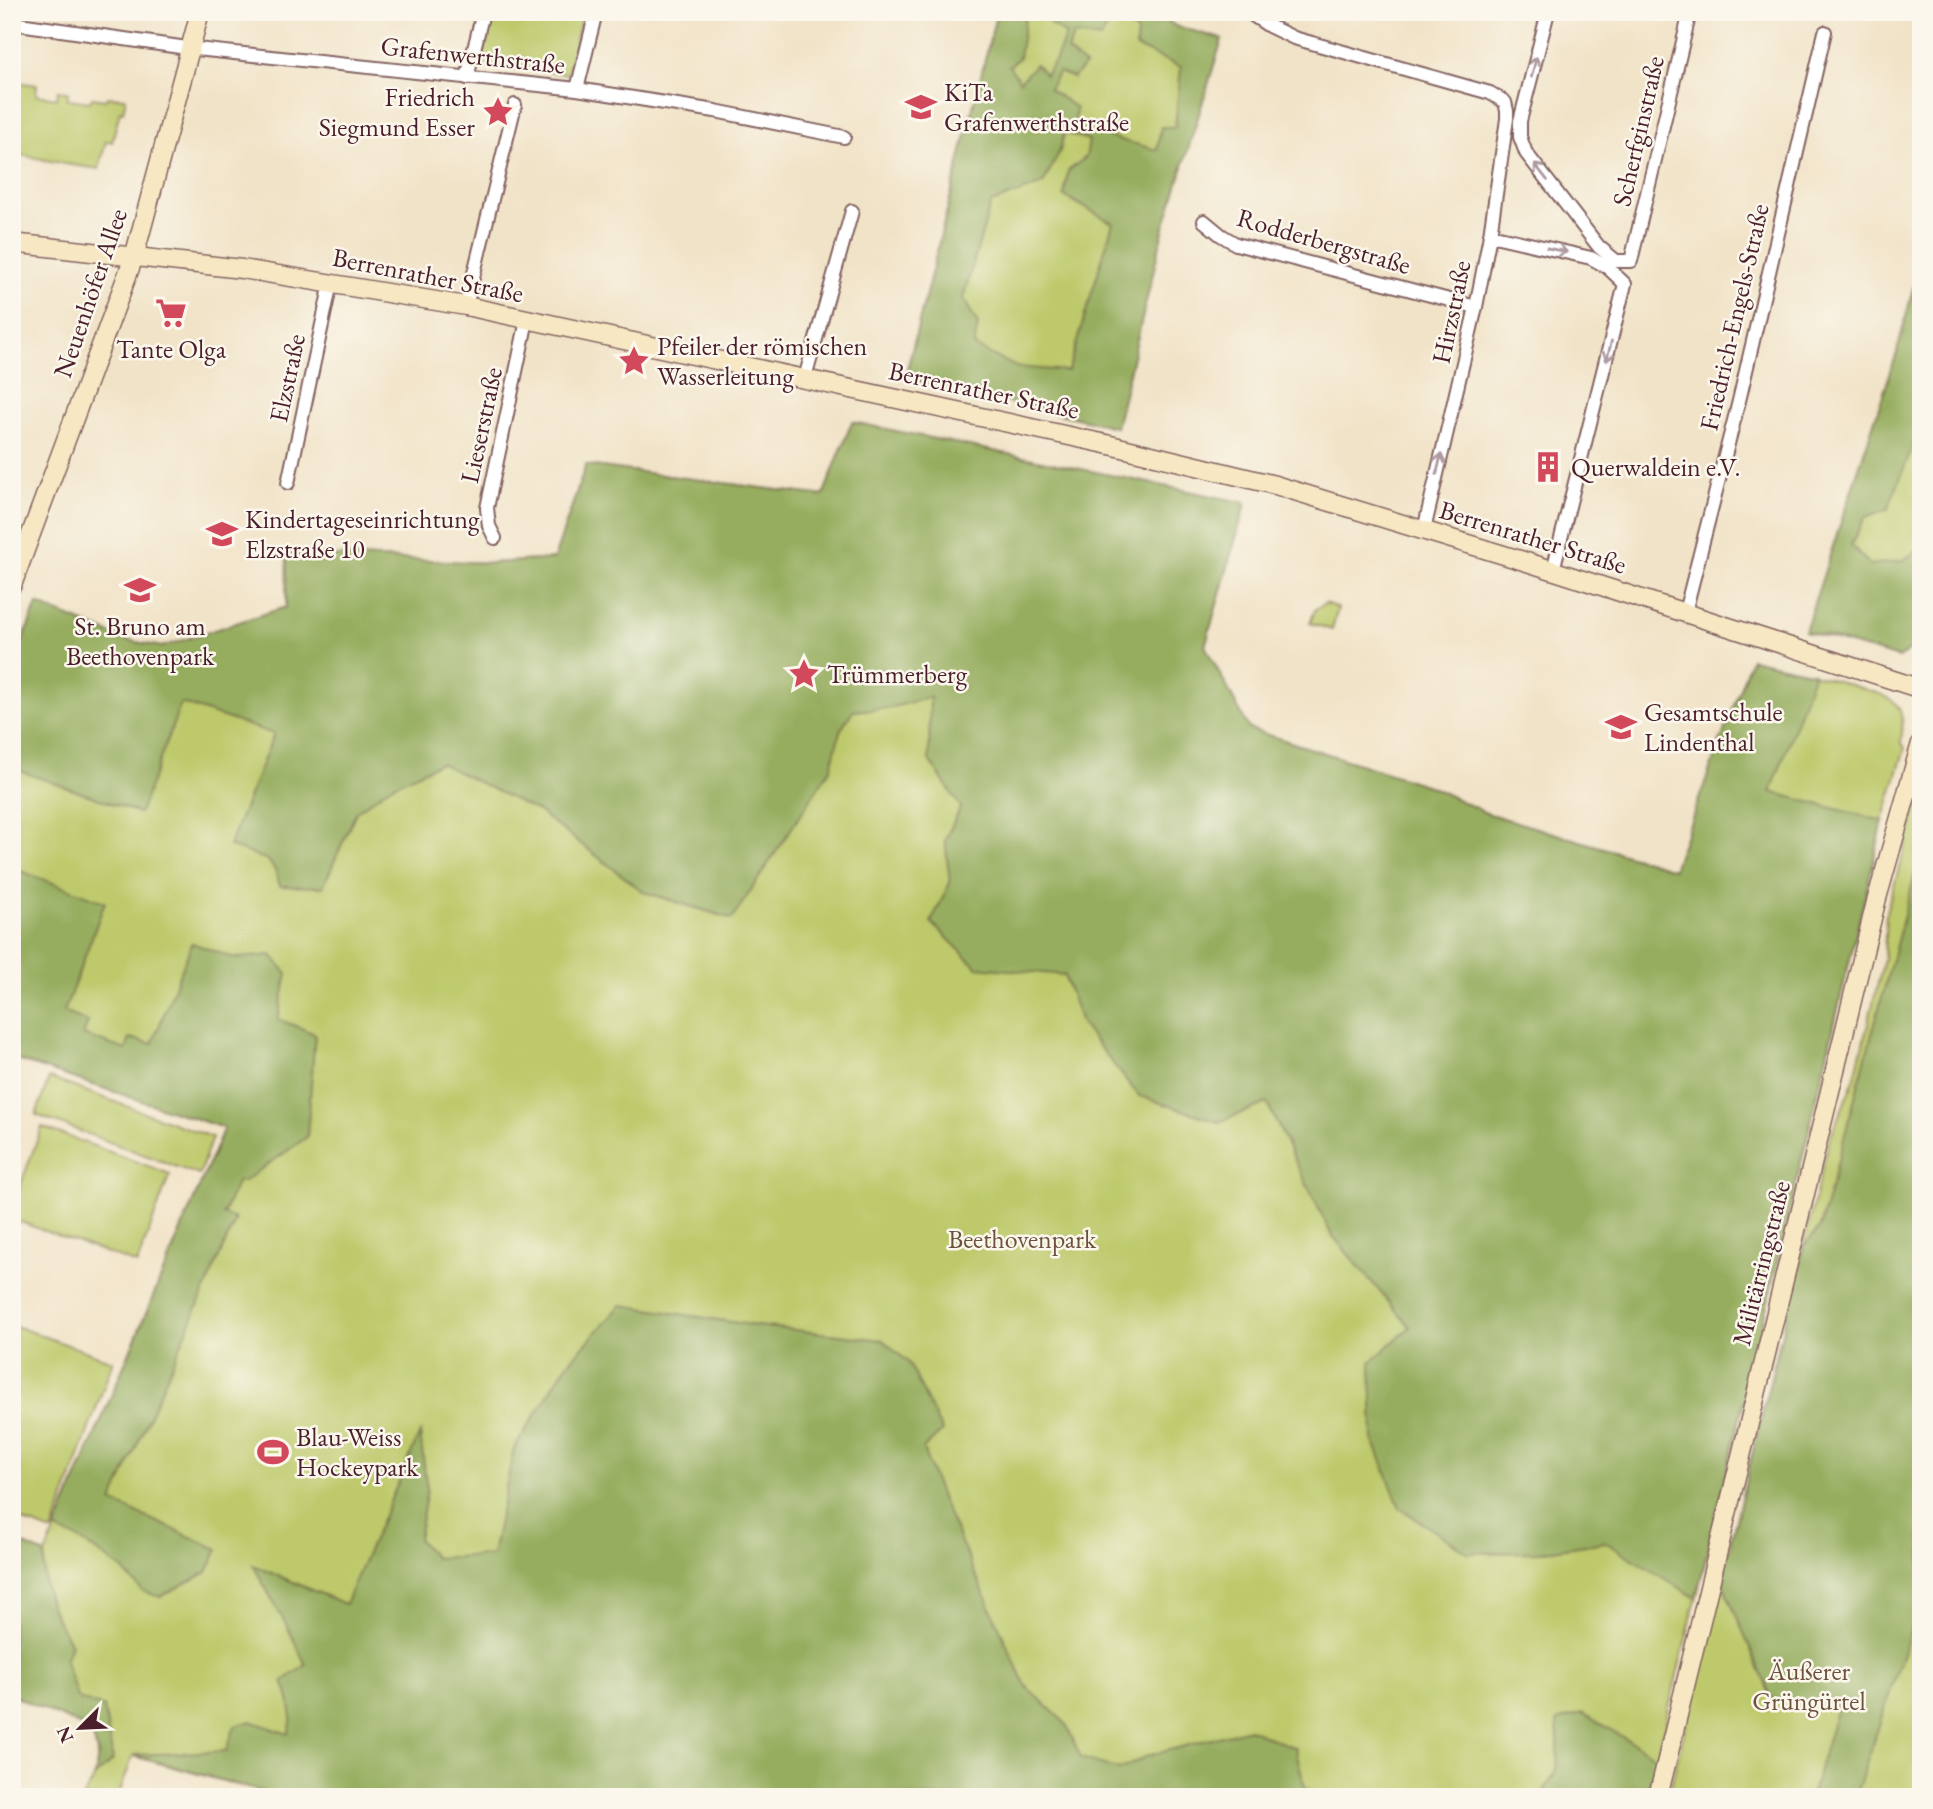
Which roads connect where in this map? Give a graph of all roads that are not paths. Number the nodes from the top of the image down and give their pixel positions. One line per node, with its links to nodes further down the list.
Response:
1 (200, 12): 9 (street, Neuenhöfer Allee)
2 (483, 12): 10 (street)
3 (596, 12): 11 (street)
4 (1248, 12): 16 (street, Hirzstraße)
5 (1548, 12): 6 (street, Scherfginstraße, one-way to 5)
6 (1690, 12)
7 (12, 23): 9 (street, Grafenwerthstraße)
8 (1825, 32): 29 (street, Friedrich-Engels-Straße)
9 (191, 48): 10 (street, Grafenwerthstraße); 18 (street, Neuenhöfer Allee)
10 (467, 78): 11 (street, Grafenwerthstraße)
11 (577, 89): 13 (street, Grafenwerthstraße)
12 (515, 105): 20 (street)
13 (844, 137)
14 (852, 211): 23 (street)
15 (1204, 221): 21 (street, Rodderbergstraße)
16 (1490, 235): 21 (street, Hirzstraße); 27 (street, one-way to 27)
17 (12, 243): 18 (street, Berrenrather Straße)
18 (134, 257): 19 (street, Berrenrather Straße); 28 (street, Neuenhöfer Allee)
19 (331, 283): 20 (street, Berrenrather Straße); 24 (street, Elzstraße)
20 (466, 306): 22 (street, Berrenrather Straße)
21 (1476, 307): 25 (street, Hirzstraße, one-way to 21)
22 (527, 320): 23 (street, Berrenrather Straße); 26 (street, Lieserstraße)
23 (805, 378): 25 (street, Berrenrather Straße)
24 (288, 483)
25 (1424, 530): 27 (street, Berrenrather Straße)
26 (495, 538)
27 (1553, 570): 29 (street, Berrenrather Straße)
28 (12, 585)
29 (1685, 612): 30 (street, Berrenrather Straße)
30 (1921, 689)
31 (1921, 743): 32 (street, Militärringstraße)
32 (1658, 1797)

